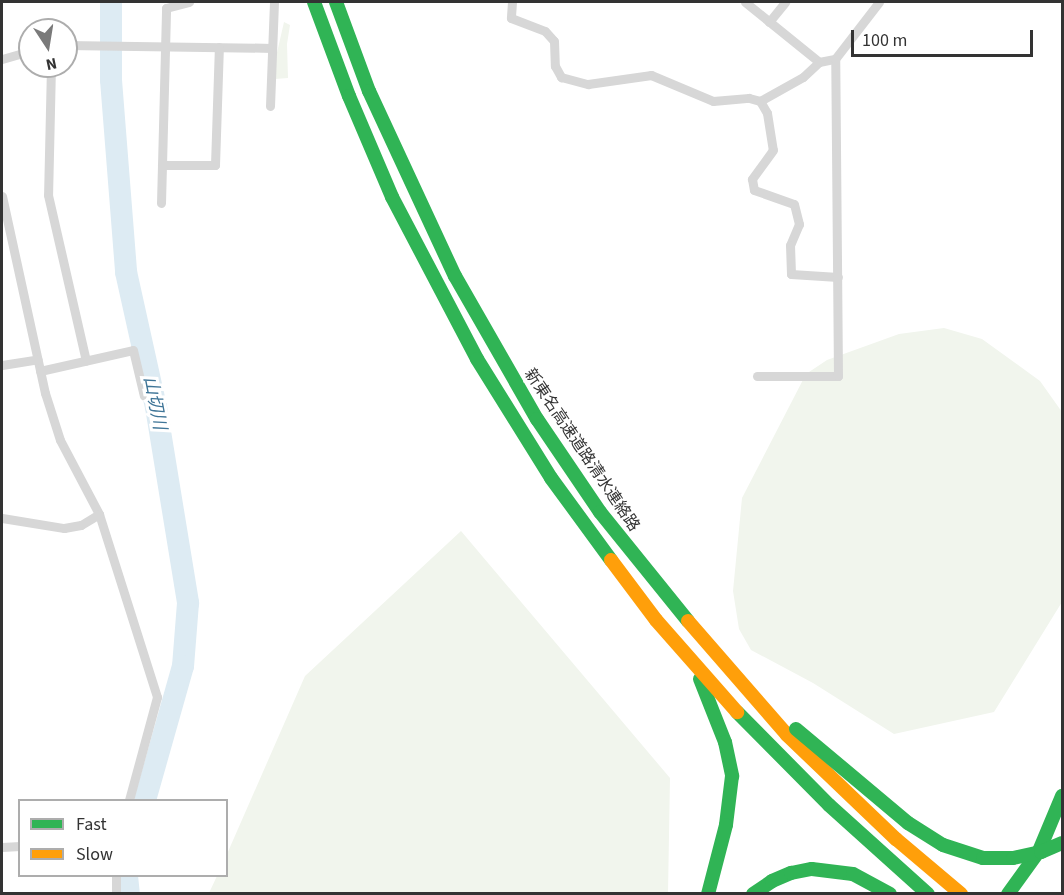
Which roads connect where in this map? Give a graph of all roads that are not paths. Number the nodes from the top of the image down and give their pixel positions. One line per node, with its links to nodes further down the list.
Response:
1 (189, 2): 11 (street)
2 (274, 2): 13 (street)
3 (314, 2): 33 (main road)
4 (336, 2): 34 (main road, 新東名高速道路清水連絡路)
5 (512, 2): 19 (street)
6 (745, 2): 9 (street)
7 (785, 2): 9 (street)
8 (879, 2): 16 (street)
9 (769, 22): 17 (street)
10 (78, 45): 11 (street)
11 (165, 46): 12 (street); 21 (street)
12 (219, 47): 13 (street); 21 (street)
13 (272, 48): 20 (street)
14 (18, 54): 15 (street)
15 (2, 59)
16 (835, 59): 17 (street); 24 (street)
17 (819, 62): 19 (street)
18 (51, 78): 26 (street)
19 (760, 101): 24 (street)
20 (270, 106)
21 (162, 165): 23 (street)
22 (2, 196): 25 (street)
23 (161, 204)
24 (838, 277): 29 (street)
25 (38, 359): 27 (street); 28 (street)
26 (86, 361): 28 (street); 30 (street)
27 (2, 365)
28 (40, 371): 31 (street)
29 (757, 376)
30 (144, 396)
31 (99, 514): 32 (street); 36 (street)
32 (2, 518)
33 (690, 659): 42 (main road); 45 (main road)
34 (792, 732): 37 (main road, bridge); 46 (main road)
35 (1062, 796): 47 (main road)
36 (130, 799)
37 (1062, 843)
38 (18, 846): 39 (street)
39 (2, 847)
40 (116, 877): 41 (street)
41 (116, 894)
42 (708, 894)
43 (753, 894): 44 (main road)
44 (890, 894)
45 (928, 894)
46 (961, 894)
47 (1008, 894)

